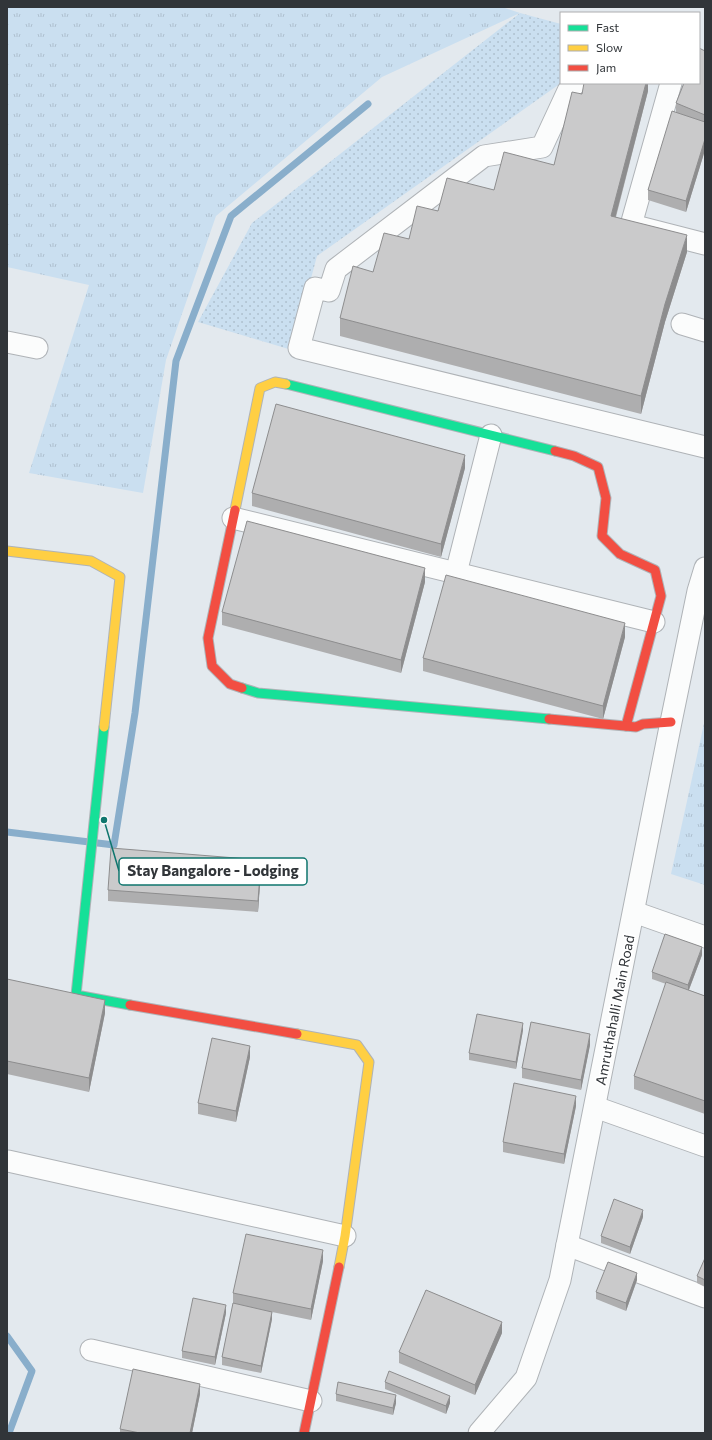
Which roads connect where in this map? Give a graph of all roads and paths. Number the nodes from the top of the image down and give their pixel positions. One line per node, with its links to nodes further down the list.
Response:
1 (575, 84): 9 (street)
2 (671, 84): 3 (street)
3 (705, 244)
4 (682, 324): 5 (street)
5 (705, 331)
6 (7, 342): 7 (street)
7 (36, 348)
8 (490, 435): 10 (street); 13 (street); 15 (street)
9 (705, 447)
10 (233, 518): 13 (street); 16 (street)
11 (7, 551): 23 (street)
12 (705, 568): 14 (street, Amruthahalli Main Road)
13 (456, 573): 15 (street)
14 (702, 592): 17 (street, Amruthahalli Main Road)
15 (654, 622): 16 (street)
16 (631, 726): 17 (street)
17 (670, 728): 18 (street, Amruthahalli Main Road)
18 (634, 912): 19 (street); 20 (street, Amruthahalli Main Road)
19 (705, 937)
20 (595, 1107): 21 (street); 24 (street, Amruthahalli Main Road)
21 (705, 1146)
22 (8, 1160): 23 (street)
23 (346, 1236): 27 (street)
24 (567, 1244): 25 (street); 29 (street, Amruthahalli Main Road)
25 (705, 1297)
26 (91, 1350): 27 (street)
27 (310, 1401): 28 (street)
28 (304, 1433)
29 (479, 1433)

